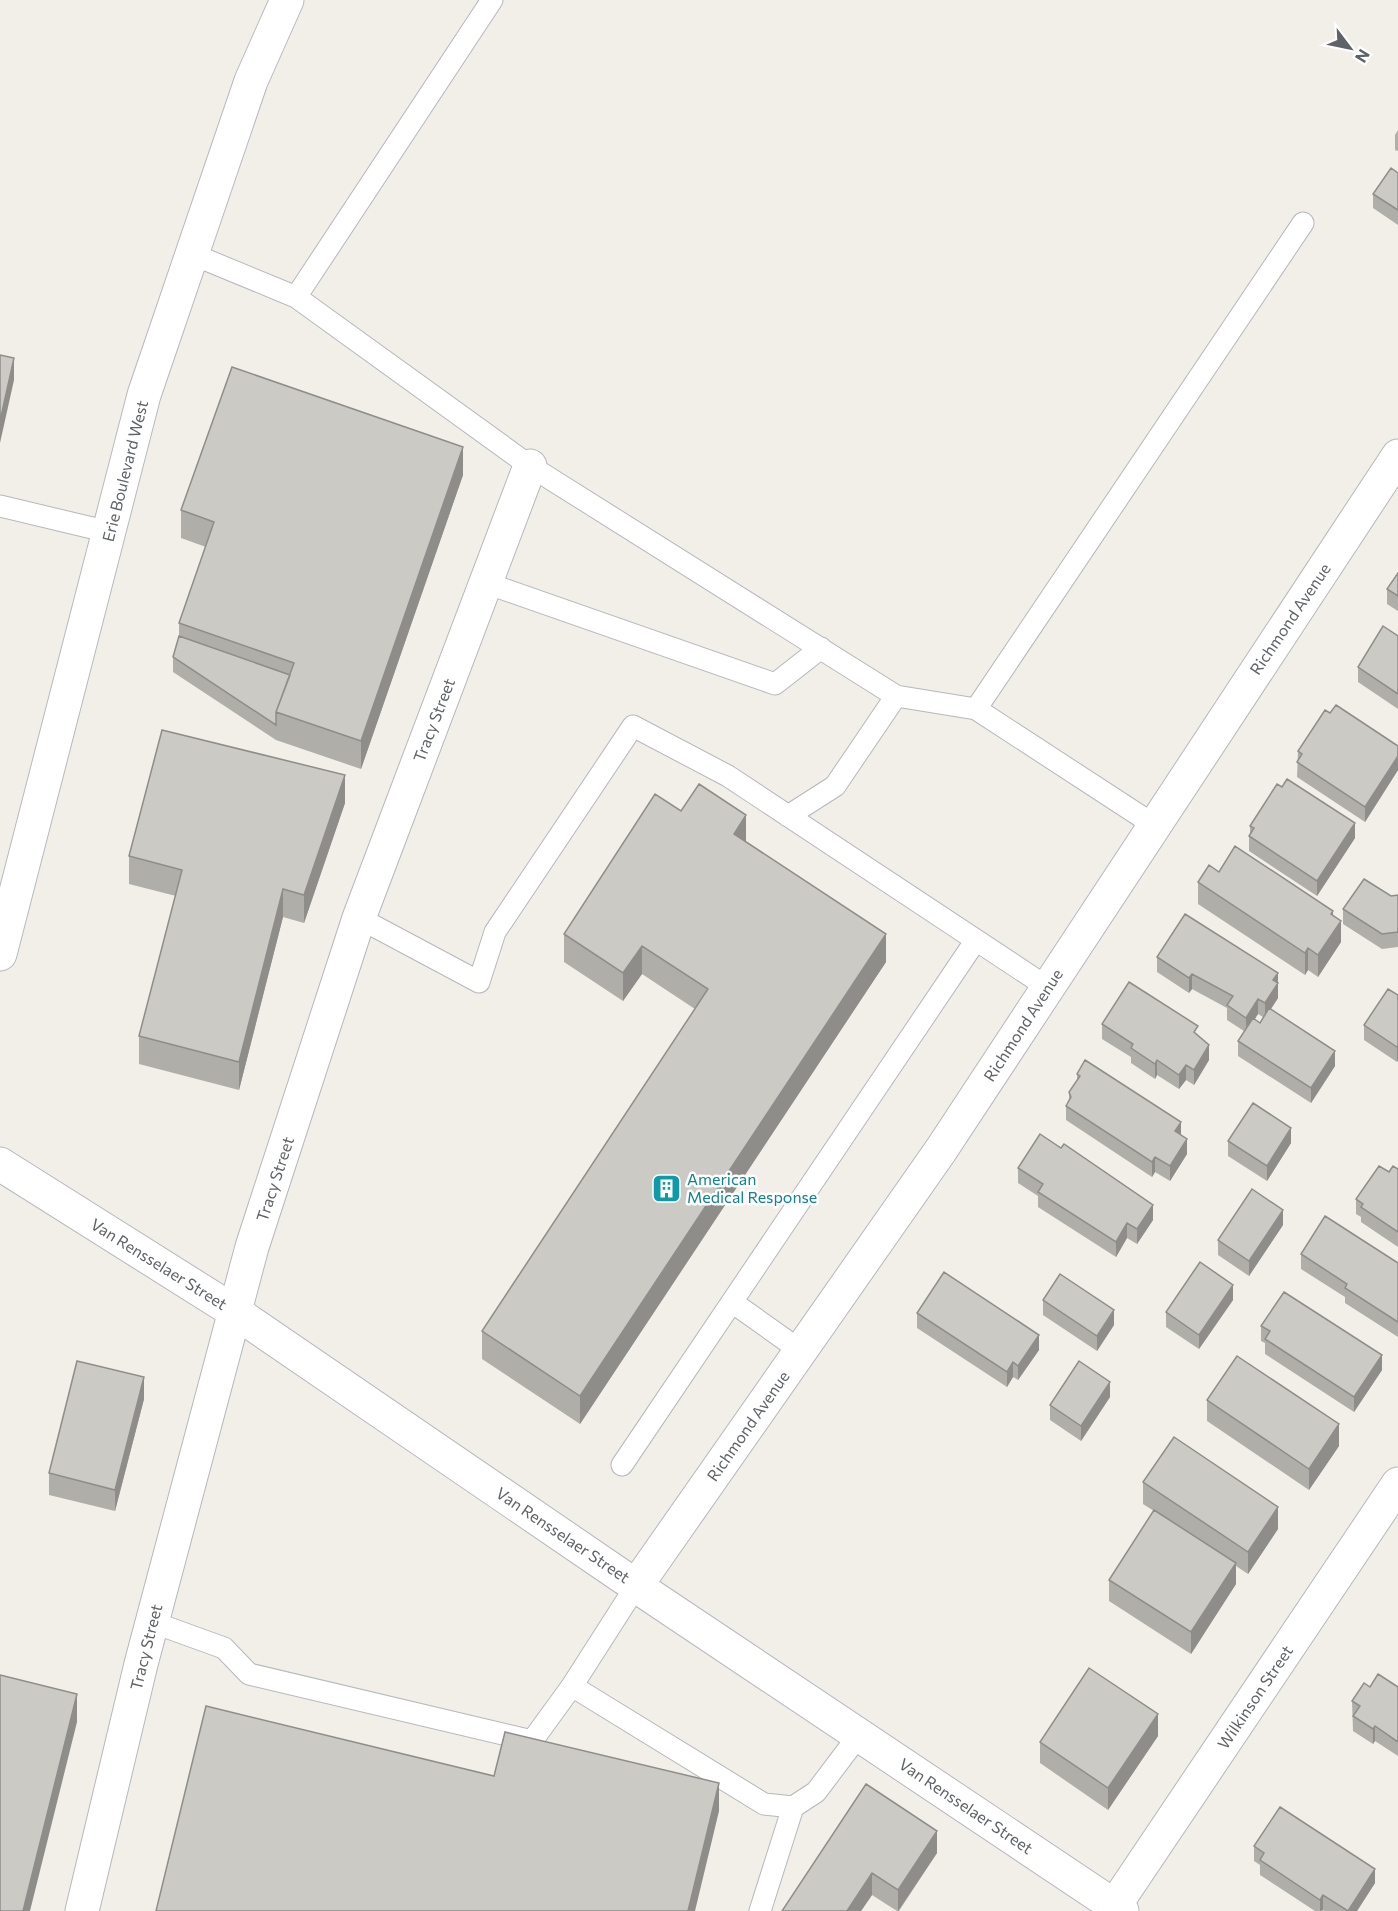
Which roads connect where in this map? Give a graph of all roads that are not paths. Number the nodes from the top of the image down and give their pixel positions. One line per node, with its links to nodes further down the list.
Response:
1 (287, 0): 4 (street, Erie Boulevard West)
2 (492, 0): 5 (lane)
3 (1303, 223): 13 (lane)
4 (192, 254): 5 (lane); 9 (street, Erie Boulevard West)
5 (296, 297): 7 (lane)
6 (1398, 456): 15 (street, Richmond Avenue)
7 (530, 466): 10 (street, Tracy Street); 11 (lane)
8 (0, 506): 9 (lane)
9 (109, 532): 16 (street, Erie Boulevard West)
10 (486, 583): 11 (lane); 17 (street, Tracy Street)
11 (821, 648): 12 (lane)
12 (896, 696): 13 (lane); 14 (lane)
13 (976, 709): 15 (lane)
14 (788, 816): 17 (lane); 18 (lane)
15 (1154, 825): 20 (street, Richmond Avenue)
16 (7, 900): 19 (street, Erie Boulevard West)
17 (359, 918): 23 (street, Tracy Street)
18 (976, 940): 20 (lane); 22 (lane)
19 (0, 954)
20 (1047, 987): 24 (street, Richmond Avenue)
21 (0, 1164): 23 (street, Van Rensselaer Street)
22 (732, 1302): 24 (lane); 25 (lane)
23 (235, 1312): 27 (street, Van Rensselaer Street); 28 (street, Tracy Street)
24 (801, 1351): 27 (street, Richmond Avenue)
25 (622, 1465)
26 (1398, 1484): 32 (street, Wilkinson Street)
27 (636, 1586): 29 (lane); 30 (street, Van Rensselaer Street)
28 (152, 1622): 29 (lane); 33 (street, Tracy Street)
29 (572, 1686): 31 (lane)
30 (859, 1735): 31 (lane); 32 (street, Van Rensselaer Street)
31 (793, 1807): 34 (lane)
32 (1116, 1909)
33 (82, 1911)
34 (760, 1911)

